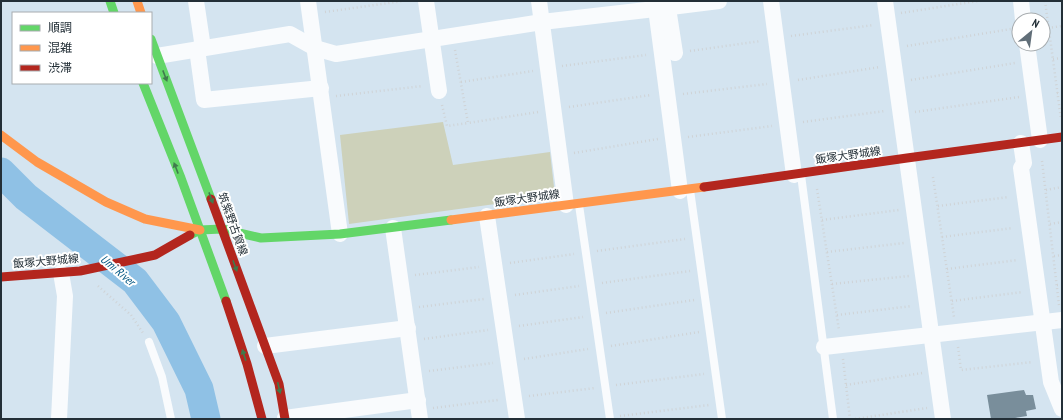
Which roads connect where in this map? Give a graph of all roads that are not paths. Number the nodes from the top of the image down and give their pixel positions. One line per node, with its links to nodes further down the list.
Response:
1 (110, 1): 11 (main road)
2 (136, 1): 12 (main road)
3 (196, 1): 19 (street)
4 (426, 1): 16 (street)
5 (539, 1): 15 (street)
6 (719, 1): 9 (street)
7 (772, 1): 30 (street)
8 (1021, 1): 13 (street)
9 (659, 6): 15 (street); 31 (street)
10 (309, 7): 18 (street)
11 (114, 12)
12 (141, 12)
13 (1019, 12)
14 (887, 13): 29 (street)
15 (542, 22): 16 (street); 32 (street)
16 (431, 39): 18 (street); 23 (street)
17 (152, 42): 21 (main road, 筑紫野古賀線)
18 (315, 48): 19 (street); 24 (street)
19 (200, 49): 21 (street); 24 (street)
20 (1028, 52): 27 (street)
21 (157, 56): 35 (main road, 筑紫野古賀線, one-way to 35)
22 (143, 84): 36 (main road, one-way to 22)
23 (439, 87)
24 (321, 93): 37 (street)
25 (1, 135): 36 (main road)
26 (1062, 137): 27 (main road, 飯塚大野城線)
27 (1040, 140): 28 (main road, 飯塚大野城線)
28 (1022, 143): 29 (main road, 飯塚大野城線); 41 (street)
29 (907, 158): 30 (main road, 飯塚大野城線); 43 (street)
30 (798, 174): 31 (main road, 飯塚大野城線); 46 (lane)
31 (685, 190): 32 (main road, 飯塚大野城線); 56 (lane)
32 (572, 205): 33 (main road, 飯塚大野城線); 50 (lane)
33 (486, 216): 34 (main road, 飯塚大野城線); 55 (street)
34 (393, 228): 37 (main road, 飯塚大野城線); 42 (street)
35 (222, 229): 36 (main road, 飯塚大野城線); 37 (main road, 飯塚大野城線); 45 (main road, 筑紫野古賀線, one-way to 45)
36 (200, 230): 38 (main road, 飯塚大野城線); 53 (main road, one-way to 36)
37 (340, 234)
38 (61, 273): 39 (main road, 飯塚大野城線); 51 (street)
39 (1, 277)
40 (1062, 320): 41 (street)
41 (1042, 322): 43 (street); 47 (street)
42 (409, 335): 45 (street); 48 (street)
43 (931, 335): 46 (street); 49 (street)
44 (149, 342): 52 (lane)
45 (265, 346): 54 (main road, 筑紫野古賀線, one-way to 54)
46 (824, 347): 57 (lane)
47 (1062, 409)
48 (419, 410): 54 (street)
49 (942, 412)
50 (610, 418)
51 (59, 419)
52 (171, 419)
53 (262, 419)
54 (285, 419)
55 (517, 419)
56 (722, 419)
57 (833, 419)

